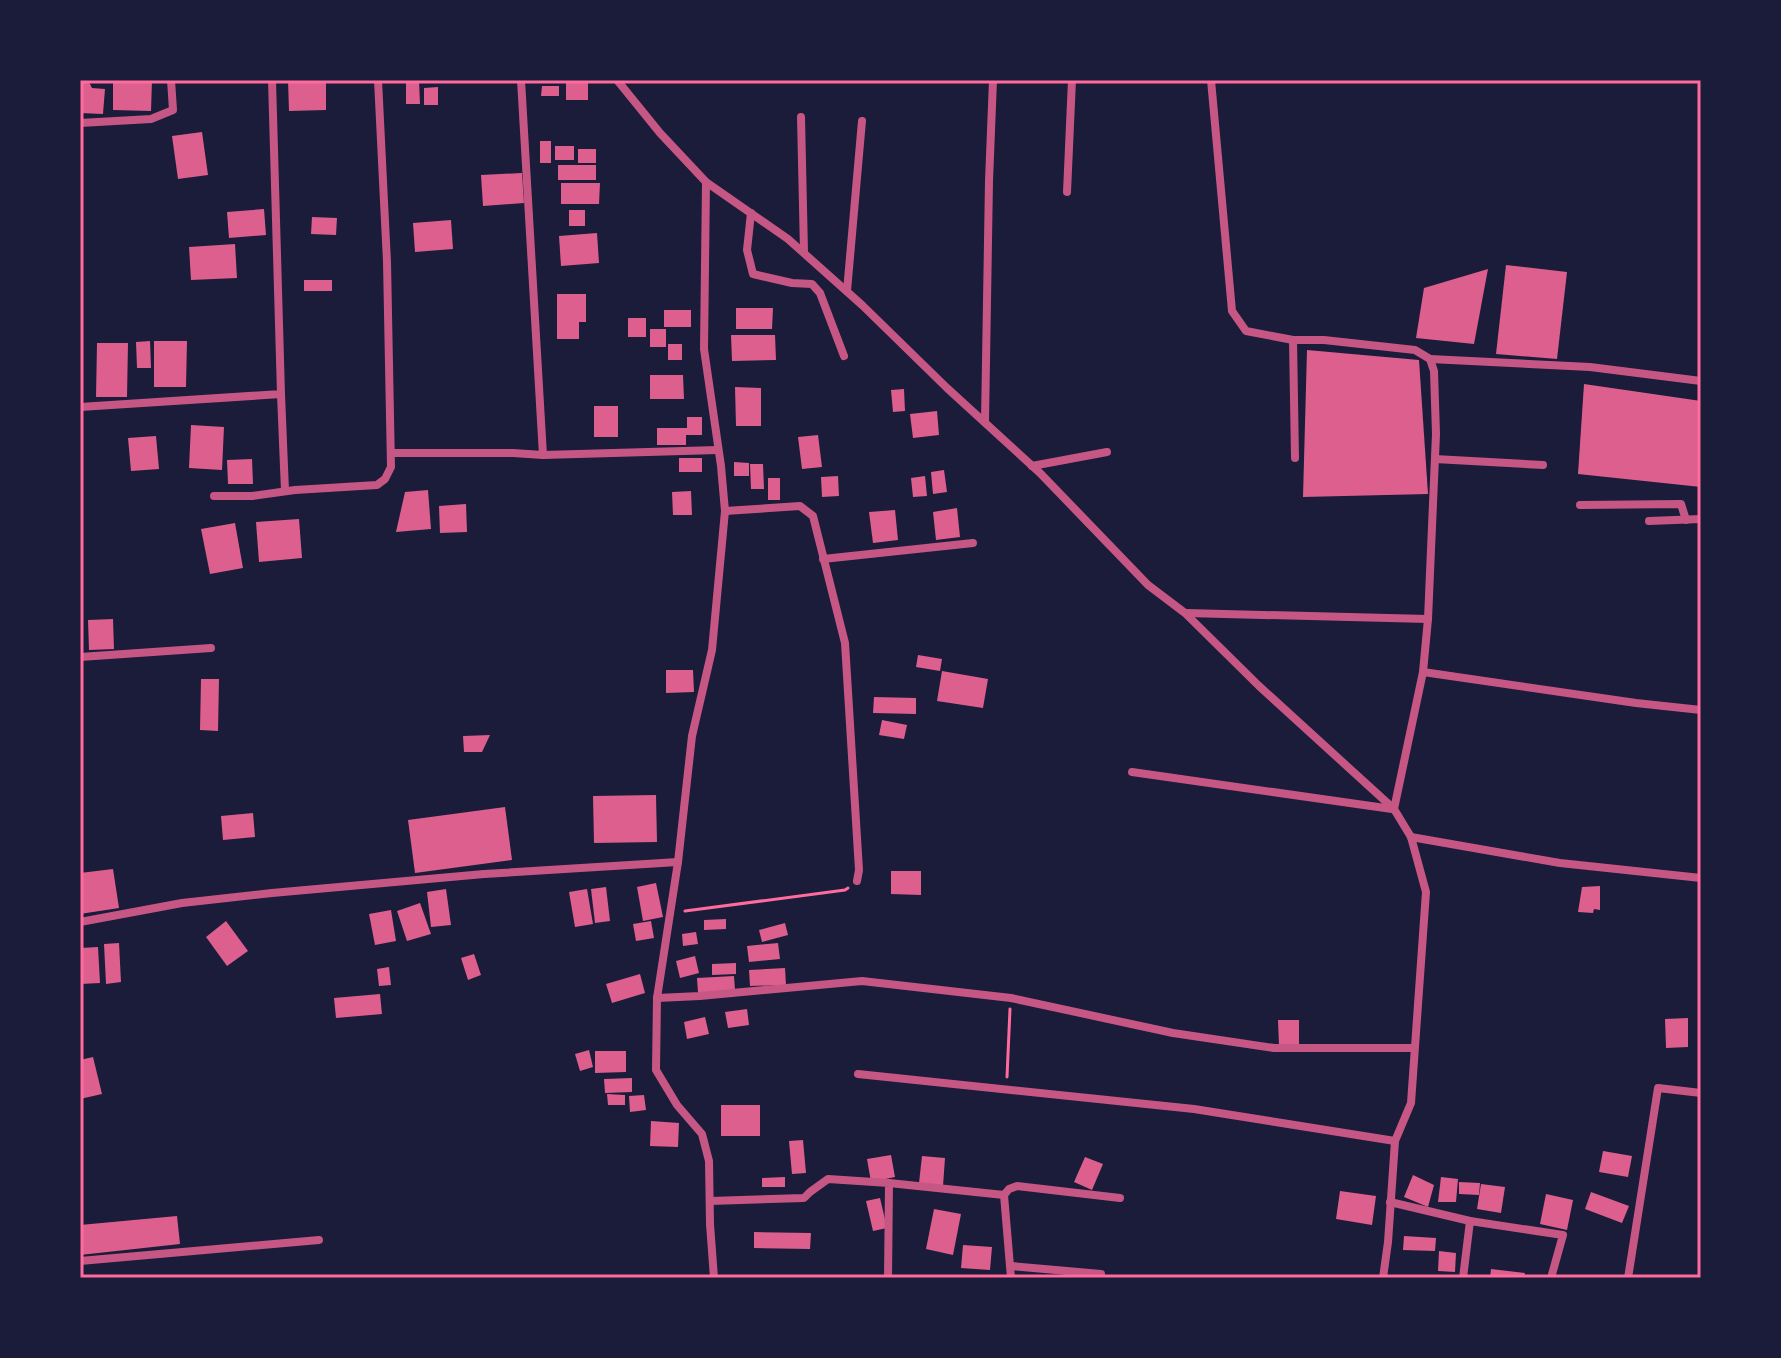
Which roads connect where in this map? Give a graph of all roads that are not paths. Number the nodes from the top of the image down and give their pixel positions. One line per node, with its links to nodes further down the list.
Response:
1 (171, 80): 11 (street)
2 (272, 80): 21 (street)
3 (378, 80): 26 (street)
4 (521, 80): 27 (street)
5 (617, 80): 12 (street)
6 (993, 80): 23 (street)
7 (1072, 80): 13 (street)
8 (1211, 80): 17 (street)
9 (801, 117): 15 (street)
10 (862, 121): 16 (street)
11 (80, 123)
12 (706, 182): 14 (street); 24 (street)
13 (1067, 192)
14 (751, 213): 15 (street); 18 (street)
15 (804, 252): 16 (street)
16 (847, 291): 23 (street)
17 (1293, 340): 19 (street); 28 (street)
18 (844, 356)
19 (1430, 359): 20 (street); 29 (street)
20 (1701, 381)
21 (281, 394): 22 (street); 32 (street)
22 (80, 407)
23 (985, 422): 31 (street)
24 (718, 450): 27 (street); 35 (street)
25 (1107, 452): 31 (street)
26 (392, 453): 27 (street); 32 (street)
27 (543, 455)
28 (1295, 458)
29 (1435, 459): 30 (street); 42 (street)
30 (1543, 465)
31 (1032, 466): 41 (street)
32 (285, 491): 33 (street)
33 (214, 496)
34 (1580, 505): 37 (street)
35 (725, 511): 40 (street); 50 (street)
36 (1701, 519): 37 (street)
37 (1686, 520): 38 (street)
38 (1649, 521)
39 (973, 543): 40 (street)
40 (823, 559): 52 (street)
41 (1185, 613): 42 (street); 48 (street)
42 (1428, 619): 45 (street)
43 (211, 648): 44 (street)
44 (80, 657)
45 (1423, 672): 46 (street); 48 (street)
46 (1701, 710)
47 (1132, 772): 48 (street)
48 (1394, 809): 49 (street)
49 (1411, 837): 51 (street); 55 (street)
50 (678, 862): 53 (street); 54 (street)
51 (1701, 878)
52 (857, 881)
53 (80, 922)
54 (657, 998): 55 (street); 62 (street)
55 (1414, 1048): 58 (street)
56 (858, 1074): 58 (street)
57 (1701, 1093): 75 (street)
58 (1395, 1141): 63 (street)
59 (889, 1183): 60 (street); 62 (street); 71 (street)
60 (1004, 1195): 61 (street); 67 (street)
61 (1120, 1198)
62 (710, 1201): 70 (street)
63 (1390, 1202): 64 (street); 73 (street)
64 (1470, 1221): 69 (street); 74 (street)
65 (319, 1240): 66 (street)
66 (80, 1261)
67 (1011, 1266): 68 (street); 72 (street)
68 (1101, 1274)
69 (1555, 1277)
70 (714, 1278)
71 (888, 1278)
72 (1011, 1278)
73 (1383, 1278)
74 (1463, 1278)
75 (1628, 1278)

